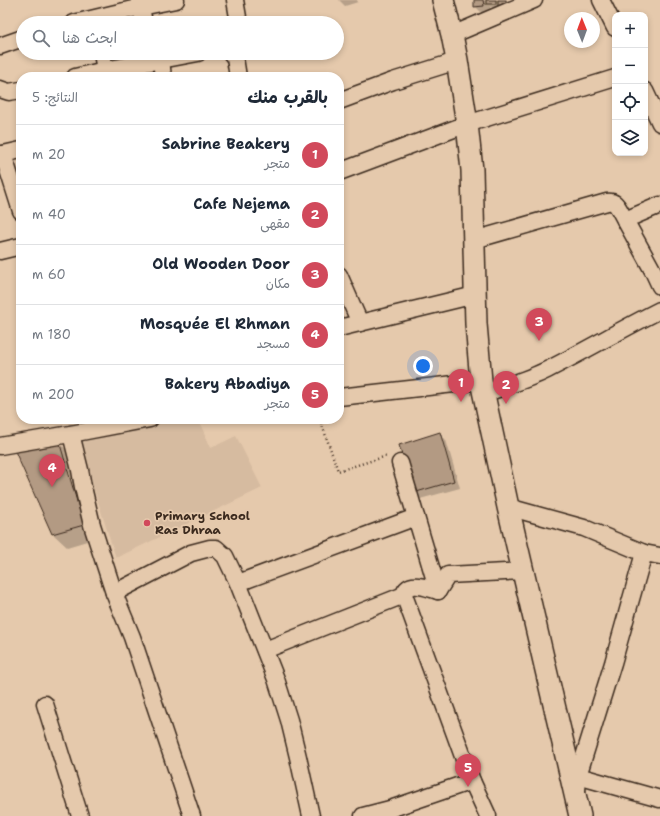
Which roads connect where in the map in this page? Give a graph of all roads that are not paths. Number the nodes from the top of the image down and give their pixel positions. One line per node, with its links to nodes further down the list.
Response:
1 (176, 0): 6 (street)
2 (235, 0): 9 (street)
3 (443, 0): 11 (street)
4 (534, 0): 11 (street)
5 (601, 0): 10 (street)
6 (140, 3): 7 (street); 8 (street)
7 (106, 16)
8 (143, 16)
9 (238, 16)
10 (612, 22)
11 (452, 35): 18 (street)
12 (16, 40): 13 (street)
13 (0, 46)
14 (103, 60): 19 (street)
15 (147, 60): 20 (street)
16 (154, 60): 21 (street)
17 (235, 60): 22 (street)
18 (457, 60): 27 (street); 29 (street)
19 (106, 72)
20 (109, 72)
21 (160, 72)
22 (237, 72)
23 (612, 79): 29 (street)
24 (0, 89): 25 (street)
25 (16, 91)
26 (652, 97): 28 (street)
27 (344, 99)
28 (660, 123)
29 (468, 124): 32 (street); 36 (street)
30 (16, 151): 31 (street)
31 (2, 154): 33 (street)
32 (344, 170)
33 (16, 196)
34 (660, 205): 35 (street)
35 (625, 220): 36 (street); 40 (street)
36 (474, 240): 41 (street)
37 (16, 247): 38 (street)
38 (0, 251)
39 (344, 286): 43 (street)
40 (660, 286)
41 (475, 295): 43 (street); 45 (street)
42 (660, 310): 45 (street)
43 (360, 323): 44 (street)
44 (344, 327)
45 (482, 388): 46 (street); 52 (street)
46 (344, 397)
47 (99, 424): 48 (street)
48 (89, 425): 49 (street)
49 (71, 434): 50 (street); 59 (street)
50 (0, 446)
51 (400, 463): 53 (street)
52 (508, 507): 54 (street); 56 (street)
53 (416, 517): 57 (street); 58 (street)
54 (644, 552): 55 (street); 63 (street)
55 (660, 556)
56 (524, 570): 58 (street); 66 (street)
57 (238, 583): 59 (street); 61 (street)
58 (438, 591): 60 (street)
59 (114, 593): 68 (street)
60 (404, 595): 61 (street); 64 (street)
61 (265, 650): 69 (street)
62 (45, 704): 67 (street)
63 (578, 776): 65 (street); 66 (street)
64 (472, 781): 70 (street); 71 (street)
65 (660, 799)
66 (578, 809)
67 (80, 816)
68 (192, 816)
69 (311, 816)
70 (366, 816)
71 (488, 816)

